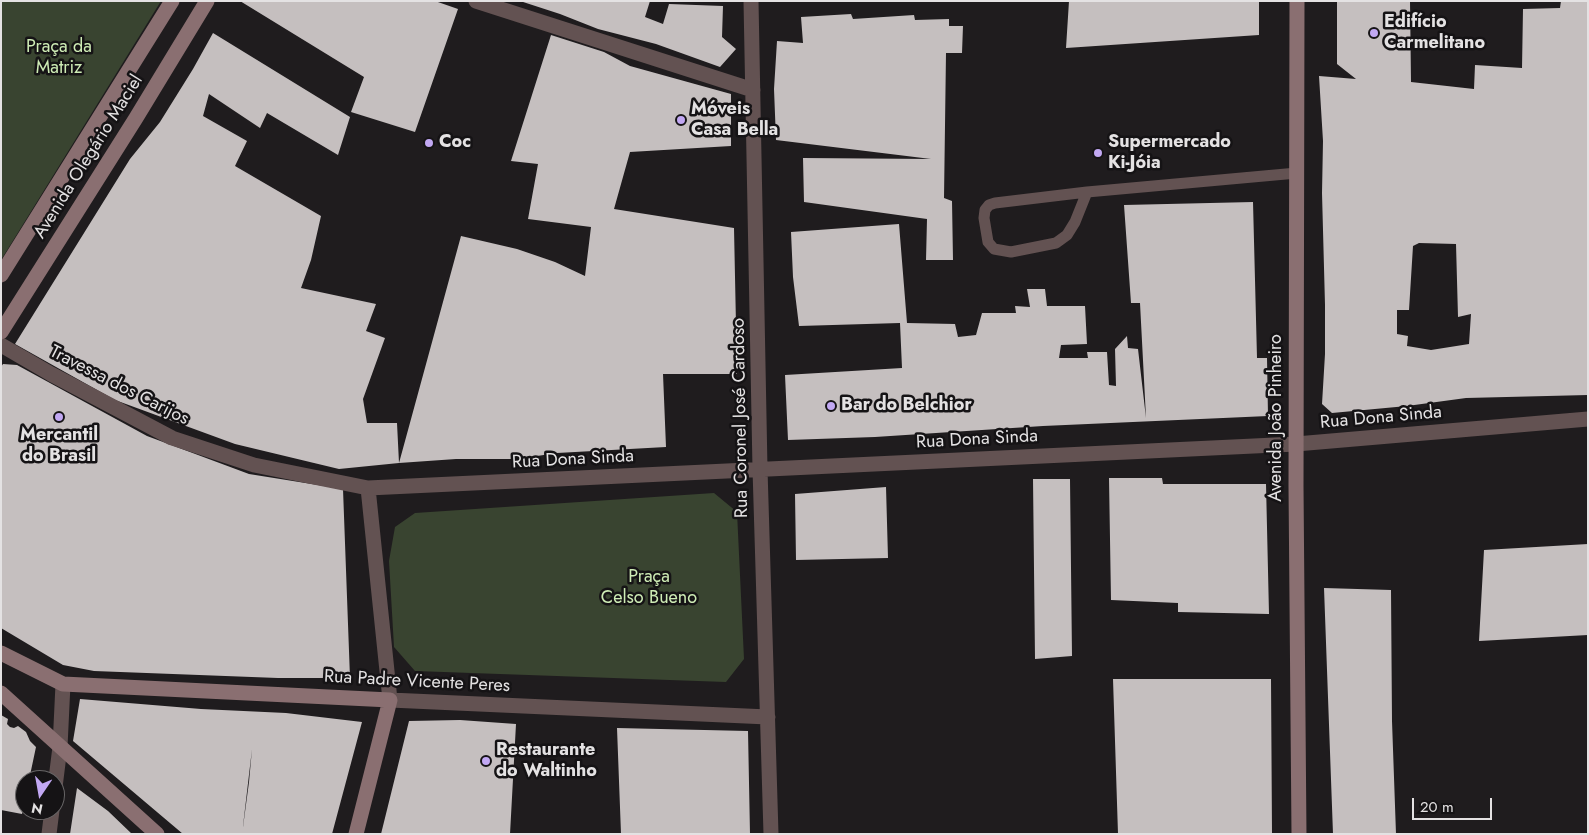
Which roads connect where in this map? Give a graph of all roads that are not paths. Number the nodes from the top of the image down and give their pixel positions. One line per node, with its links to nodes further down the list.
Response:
1 (172, 1): 9 (main road, Avenida Olegário Maciel)
2 (207, 1): 10 (main road, Avenida Olegário Maciel)
3 (476, 1): 6 (street)
4 (751, 1): 6 (street, Rua Coronel José Cardoso)
5 (1297, 1): 7 (main road, Avenida João Pinheiro)
6 (753, 90): 14 (street, Rua Coronel José Cardoso)
7 (1297, 173): 8 (lane); 13 (main road, Avenida João Pinheiro)
8 (1087, 192): 8 (lane)
9 (1, 275)
10 (1, 332)
11 (1, 345): 15 (street, Travessa dos Carijos)
12 (1588, 419): 13 (street, Rua Dona Sinda)
13 (1296, 444): 14 (street, Rua Dona Sinda); 28 (main road, Avenida João Pinheiro)
14 (760, 469): 15 (street, Rua Dona Sinda); 20 (street, Rua Coronel José Cardoso)
15 (368, 488): 19 (street)
16 (1, 653): 17 (main road)
17 (63, 684): 19 (main road, Rua Padre Vicente Peres); 21 (street)
18 (1, 693): 21 (main road)
19 (390, 700): 20 (street, Rua Padre Vicente Peres); 26 (main road)
20 (768, 717): 27 (street, Rua Coronel José Cardoso)
21 (60, 747): 22 (street); 25 (main road)
22 (57, 770)
23 (51, 820): 24 (street)
24 (49, 834)
25 (157, 834)
26 (356, 834)
27 (771, 834)
28 (1299, 834)

